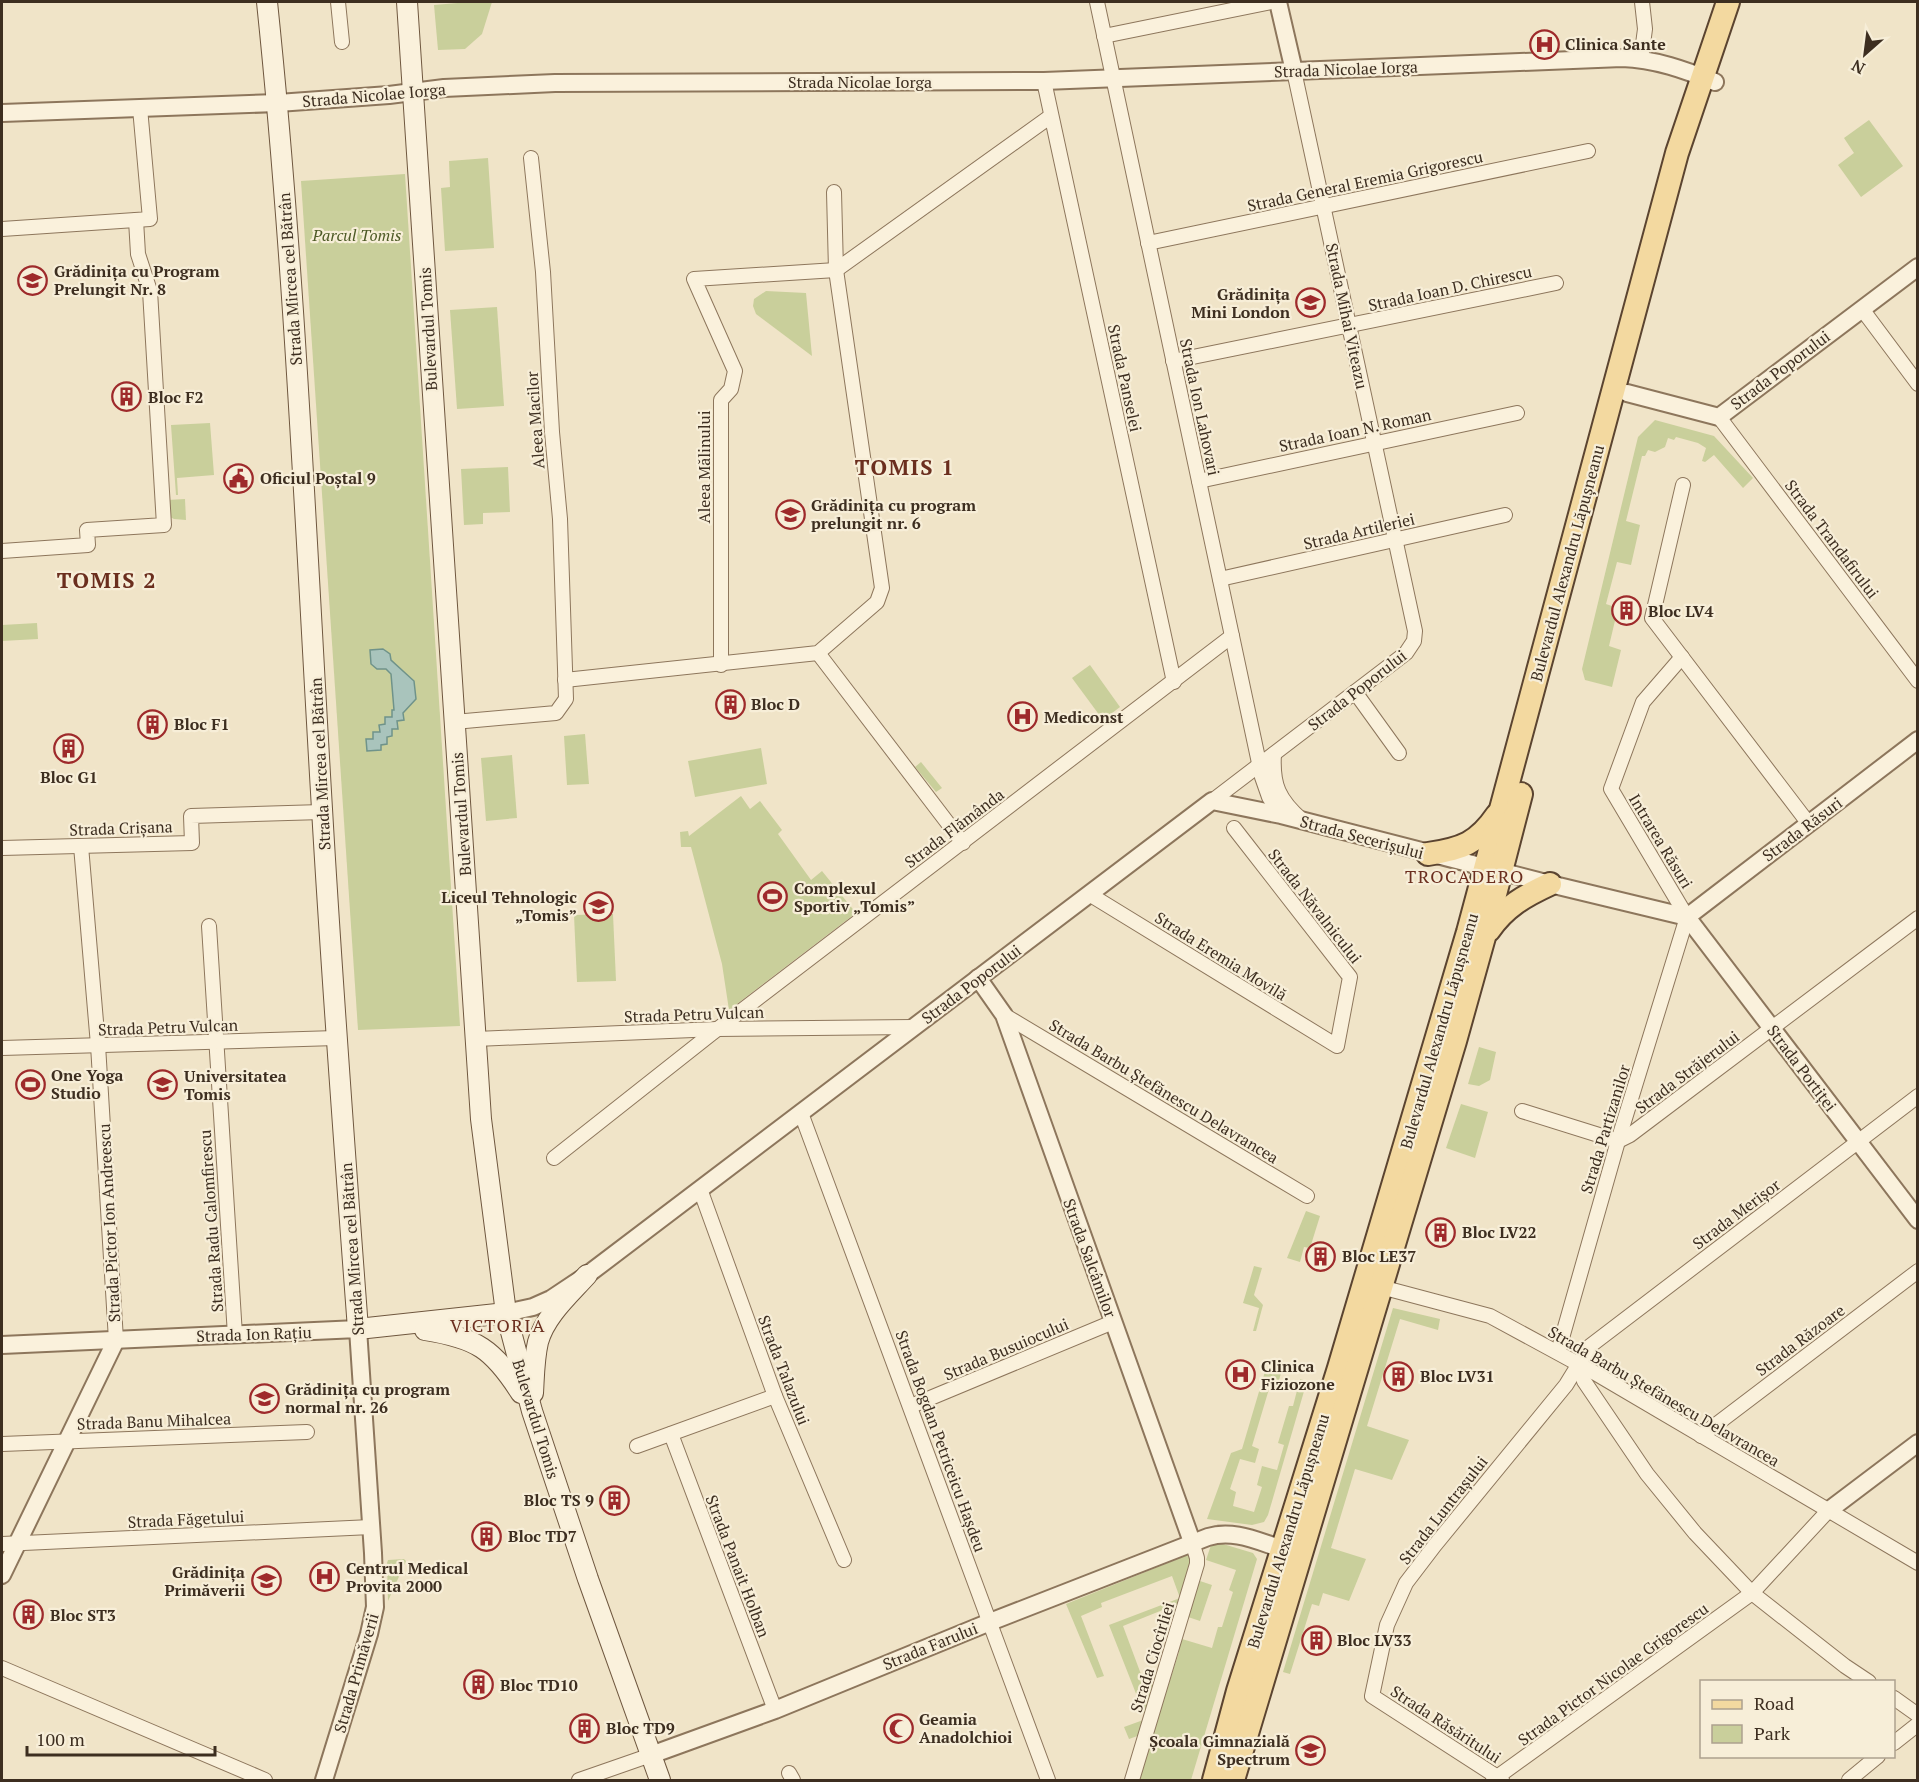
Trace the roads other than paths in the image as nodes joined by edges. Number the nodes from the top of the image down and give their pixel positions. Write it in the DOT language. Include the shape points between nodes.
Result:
graph roads {
  1 [pos="267,2"];
  2 [pos="338,2"];
  3 [pos="407,2"];
  4 [pos="1097,2"];
  5 [pos="1271,2"];
  6 [pos="1278,2"];
  7 [pos="1642,2"];
  8 [pos="1728,2"];
  9 [pos="1744,2"];
  10 [pos="1104,36"];
  11 [pos="342,42"];
  12 [pos="1641,59"];
  13 [pos="1294,71"];
  14 [pos="1113,78"];
  15 [pos="1709,79"];
  16 [pos="1044,81"];
  17 [pos="414,93"];
  18 [pos="278,104"];
  19 [pos="140,108"];
  20 [pos="2,113"];
  21 [pos="1051,117"];
  22 [pos="1588,151"];
  23 [pos="531,158"];
  24 [pos="834,192"];
  25 [pos="1323,207"];
  26 [pos="143,219"];
  27 [pos="2,229"];
  28 [pos="1148,243"];
  29 [pos="1917,267"];
  30 [pos="836,270"];
  31 [pos="1556,283"];
  32 [pos="1862,309"];
  33 [pos="1349,325"];
  34 [pos="1173,361"];
  35 [pos="1917,384"];
  36 [pos="1627,393"];
  37 [pos="1517,413"];
  38 [pos="1719,417"];
  39 [pos="1374,442"];
  40 [pos="1199,481"];
  41 [pos="1683,485"];
  42 [pos="1505,515"];
  43 [pos="1395,540"];
  44 [pos="2,551"];
  45 [pos="1220,579"];
  46 [pos="1415,631"];
  47 [pos="1232,636"];
  48 [pos="818,653"];
  49 [pos="1682,657"];
  50 [pos="721,665"];
  51 [pos="565,680"];
  52 [pos="1917,681"];
  53 [pos="1174,682"];
  54 [pos="1355,692"];
  55 [pos="454,722"];
  56 [pos="1917,740"];
  57 [pos="1399,753"];
  58 [pos="1274,754"];
  59 [pos="1259,764"];
  60 [pos="1212,801"];
  61 [pos="1502,808"];
  62 [pos="322,812"];
  63 [pos="1281,815"];
  64 [pos="1304,821"];
  65 [pos="1809,824"];
  66 [pos="1234,828"];
  67 [pos="963,843"];
  68 [pos="81,846"];
  69 [pos="2,848"];
  70 [pos="1428,854"];
  71 [pos="1493,870"];
  72 [pos="1550,884"];
  73 [pos="1089,894"];
  74 [pos="1687,917"];
  75 [pos="1917,918"];
  76 [pos="209,926"];
  77 [pos="1484,937"];
  78 [pos="978,978"];
  79 [pos="1004,1015"];
  80 [pos="913,1027"];
  81 [pos="1772,1028"];
  82 [pos="717,1029"];
  83 [pos="336,1038"];
  84 [pos="476,1039"];
  85 [pos="216,1042"];
  86 [pos="98,1045"];
  87 [pos="1336,1046"];
  88 [pos="2,1048"];
  89 [pos="1917,1096"];
  90 [pos="1522,1111"];
  91 [pos="801,1113"];
  92 [pos="1618,1141"];
  93 [pos="1858,1142"];
  94 [pos="554,1158"];
  95 [pos="700,1189"];
  96 [pos="1308,1196"];
  97 [pos="1917,1220"];
  98 [pos="1917,1271"];
  99 [pos="587,1275"];
  100 [pos="1381,1287"];
  101 [pos="507,1313"];
  102 [pos="1113,1322"];
  103 [pos="402,1326"];
  104 [pos="358,1329"];
  105 [pos="235,1335"];
  106 [pos="116,1340"];
  107 [pos="2,1345"];
  108 [pos="1558,1352"];
  109 [pos="1578,1363"];
  110 [pos="775,1396"];
  111 [pos="911,1406"];
  112 [pos="532,1411"];
  113 [pos="307,1432"];
  114 [pos="671,1434"];
  115 [pos="1701,1436"];
  116 [pos="67,1441"];
  117 [pos="1917,1443"];
  118 [pos="2,1444"];
  119 [pos="637,1446"];
  120 [pos="1828,1510"];
  121 [pos="371,1527"];
  122 [pos="1192,1542"];
  123 [pos="9,1544"];
  124 [pos="1283,1549"];
  125 [pos="843,1560"];
  126 [pos="1917,1563"];
  127 [pos="2,1575"];
  128 [pos="1752,1593"];
  129 [pos="990,1622"];
  130 [pos="2,1668"];
  131 [pos="1866,1680"];
  132 [pos="1372,1695"];
  133 [pos="1895,1699"];
  134 [pos="775,1710"];
  135 [pos="1917,1714"];
  136 [pos="1917,1724"];
  137 [pos="1895,1741"];
  138 [pos="651,1755"];
  139 [pos="1876,1758"];
  140 [pos="1498,1779"];
  141 [pos="265,1780"];
  142 [pos="325,1780"];
  143 [pos="579,1780"];
  144 [pos="660,1780"];
  145 [pos="1048,1780"];
  146 [pos="1132,1780"];
  147 [pos="1214,1780"];
  148 [pos="1233,1780"];
  149 [pos="1849,1780"];
  1 -- 18 [label="main road, Strada Mircea cel Bătrân"];
  2 -- 11 [label="street"];
  3 -- 17 [label="main road, Bulevardul Tomis"];
  4 -- 10 [label="street, Strada Ion Lahovari"];
  5 -- 10 [label="street"];
  6 -- 13 [label="street, Strada Mihai Viteazu"];
  7 -- 12 [label="street" via="1645,29"];
  8 -- 15 [label="main road, Bulevardul Alexandru Lăpușneanu"];
  9 -- 15 [label="main road, Bulevardul Alexandru Lăpușneanu"];
  10 -- 14 [label="street, Strada Ion Lahovari"];
  12 -- 13 [label="street, Strada Nicolae Iorga"];
  12 -- 15 [label="street, Strada Nicolae Iorga"];
  13 -- 14 [label="street, Strada Nicolae Iorga"];
  13 -- 25 [label="street, Strada Mihai Viteazu"];
  14 -- 16 [label="street, Strada Nicolae Iorga"];
  14 -- 28 [label="street, Strada Ion Lahovari"];
  15 -- 36 [label="main road, Bulevardul Alexandru Lăpușneanu"];
  15 -- 61 [label="main road, Bulevardul Alexandru Lăpușneanu" via="1677,153"];
  16 -- 17 [label="street, Strada Nicolae Iorga" via="475,85"];
  16 -- 21 [label="street, Strada Panselei"];
  17 -- 18 [label="street, Strada Nicolae Iorga"];
  17 -- 55 [label="main road, Bulevardul Tomis"];
  18 -- 19 [label="street, Strada Nicolae Iorga"];
  18 -- 62 [label="main road, Strada Mircea cel Bătrân"];
  19 -- 20 [label="street, Strada Nicolae Iorga"];
  19 -- 26 [label="street"];
  21 -- 30 [label="street"];
  21 -- 53 [label="street, Strada Panselei"];
  22 -- 25 [label="street, Strada General Eremia Grigorescu"];
  23 -- 51 [label="street, Aleea Macilor" via="560,519"];
  24 -- 30 [label="street"];
  25 -- 28 [label="street, Strada General Eremia Grigorescu"];
  25 -- 33 [label="street, Strada Mihai Viteazu"];
  26 -- 27 [label="street"];
  26 -- 44 [label="street" via="138,254 150,291 164,525 87,530 88,545"];
  28 -- 34 [label="street, Strada Ion Lahovari"];
  29 -- 32 [label="street, Strada Poporului"];
  30 -- 48 [label="street" via="882,588 877,602"];
  30 -- 50 [label="street, Aleea Mălinului" via="694,279 735,371 731,389 721,400"];
  31 -- 33 [label="street, Strada Ioan D. Chirescu"];
  32 -- 35 [label="street"];
  32 -- 38 [label="street, Strada Poporului"];
  33 -- 34 [label="street, Strada Ioan D. Chirescu"];
  33 -- 39 [label="street, Strada Mihai Viteazu"];
  34 -- 40 [label="street, Strada Ion Lahovari"];
  36 -- 38 [label="street, Strada Poporului"];
  36 -- 71 [label="main road, Bulevardul Alexandru Lăpușneanu" via="1558,650"];
  37 -- 39 [label="street, Strada Ioan N. Roman"];
  38 -- 52 [label="street, Strada Trandafirului"];
  39 -- 40 [label="street, Strada Ioan N. Roman"];
  39 -- 43 [label="street, Strada Mihai Viteazu"];
  40 -- 45 [label="street, Strada Ion Lahovari"];
  41 -- 49 [label="street" via="1652,618"];
  42 -- 43 [label="street, Strada Artileriei"];
  43 -- 45 [label="street, Strada Artileriei"];
  43 -- 46 [label="street, Strada Mihai Viteazu"];
  45 -- 47 [label="street, Strada Ion Lahovari"];
  46 -- 54 [label="street, Strada Poporului" via="1406,653"];
  47 -- 53 [label="street, Strada Flămânda"];
  47 -- 59 [label="street, Strada Ion Lahovari"];
  48 -- 50 [label="street"];
  48 -- 67 [label="street"];
  49 -- 65 [label="street"];
  49 -- 74 [label="street, Intrarea Răsuri" via="1642,702 1611,789"];
  50 -- 51 [label="street"];
  51 -- 55 [label="street" via="566,699 556,713"];
  53 -- 67 [label="street, Strada Flămânda"];
  54 -- 57 [label="street"];
  54 -- 58 [label="street, Strada Poporului"];
  55 -- 84 [label="main road, Bulevardul Tomis"];
  56 -- 65 [label="street, Strada Răsuri"];
  58 -- 59 [label="street, Strada Poporului"];
  58 -- 64 [label="street" via="1275,783 1289,808"];
  59 -- 60 [label="street, Strada Poporului"];
  59 -- 63 [label="street, Strada Ion Lahovari" via="1269,797"];
  60 -- 63 [label="street, Strada Secerișului"];
  60 -- 73 [label="street, Strada Poporului"];
  61 -- 70 [label="main road" via="1473,842"];
  61 -- 71 [label="main road, Bulevardul Alexandru Lăpușneanu"];
  62 -- 68 [label="street, Strada Crișana" via="191,816 192,843"];
  62 -- 83 [label="main road, Strada Mircea cel Bătrân"];
  63 -- 64 [label="street, Strada Secerișului"];
  64 -- 70 [label="street, Strada Secerișului"];
  65 -- 74 [label="street, Strada Răsuri"];
  66 -- 87 [label="street, Strada Năvalnicului" via="1350,977"];
  67 -- 82 [label="street, Strada Flămânda"];
  68 -- 69 [label="street, Strada Crișana"];
  68 -- 86 [label="street, Strada Pictor Ion Andreescu"];
  70 -- 71 [label="street, Strada Secerișului"];
  71 -- 72 [label="street, Strada Secerișului"];
  71 -- 77 [label="main road, Bulevardul Alexandru Lăpușneanu"];
  71 -- 124 [label="main road, Bulevardul Alexandru Lăpușneanu"];
  72 -- 74 [label="street, Strada Secerișului"];
  72 -- 77 [label="main road" via="1502,912"];
  73 -- 78 [label="street, Strada Poporului"];
  73 -- 87 [label="street, Strada Eremia Movilă"];
  74 -- 81 [label="street, Strada Portiței"];
  74 -- 92 [label="street, Strada Partizanilor"];
  75 -- 81 [label="street, Strada Străjerului"];
  76 -- 85 [label="street, Strada Radu Calomfirescu"];
  77 -- 100 [label="main road, Bulevardul Alexandru Lăpușneanu"];
  78 -- 79 [label="street, Strada Salcâmilor"];
  78 -- 80 [label="street, Strada Poporului"];
  79 -- 96 [label="street, Strada Barbu Ștefănescu Delavrancea"];
  79 -- 102 [label="street, Strada Salcâmilor"];
  80 -- 82 [label="street, Strada Petru Vulcan"];
  80 -- 91 [label="street, Strada Poporului"];
  81 -- 92 [label="street, Strada Străjerului"];
  81 -- 93 [label="street, Strada Portiței"];
  82 -- 84 [label="street, Strada Petru Vulcan"];
  82 -- 94 [label="street, Strada Flămânda"];
  83 -- 85 [label="street, Strada Petru Vulcan"];
  83 -- 104 [label="main road, Strada Mircea cel Bătrân"];
  84 -- 101 [label="main road, Bulevardul Tomis" via="481,1119"];
  85 -- 86 [label="street, Strada Petru Vulcan"];
  85 -- 105 [label="street, Strada Radu Calomfirescu"];
  86 -- 88 [label="street, Strada Petru Vulcan"];
  86 -- 106 [label="street, Strada Pictor Ion Andreescu"];
  89 -- 93 [label="street, Strada Merișor"];
  90 -- 92 [label="street"];
  91 -- 95 [label="street, Strada Poporului"];
  91 -- 111 [label="street, Strada Bogdan Petriceicu Hașdeu"];
  92 -- 108 [label="street, Strada Partizanilor"];
  93 -- 97 [label="street, Strada Portiței"];
  93 -- 109 [label="street, Strada Merișor" via="1590,1346"];
  95 -- 99 [label="street, Strada Poporului"];
  95 -- 110 [label="street, Strada Talazului"];
  98 -- 115 [label="street, Strada Răzoare"];
  99 -- 101 [label="street, Strada Poporului" via="551,1299"];
  99 -- 112 [label="main road" via="543,1330 536,1357"];
  100 -- 108 [label="street, Strada Barbu Ștefănescu Delavrancea" via="1490,1316"];
  100 -- 148 [label="main road, Bulevardul Alexandru Lăpușneanu"];
  101 -- 103 [label="main road, Strada Ion Rațiu"];
  101 -- 112 [label="main road, Bulevardul Tomis"];
  102 -- 111 [label="street, Strada Busuiocului"];
  102 -- 122 [label="street, Strada Salcâmilor"];
  103 -- 104 [label="main road, Strada Ion Rațiu"];
  103 -- 112 [label="main road" via="465,1338 481,1346 506,1369"];
  104 -- 105 [label="street, Strada Ion Rațiu"];
  104 -- 121 [label="street, Strada Mircea cel Bătrân"];
  105 -- 106 [label="street, Strada Ion Rațiu"];
  106 -- 107 [label="street, Strada Ion Rațiu"];
  106 -- 116 [label="street, Strada Pictor Ion Andreescu"];
  108 -- 109 [label="street, Strada Barbu Ștefănescu Delavrancea"];
  109 -- 115 [label="street, Strada Barbu Ștefănescu Delavrancea"];
  109 -- 128 [label="street" via="1584,1381 1647,1474 1695,1533"];
  109 -- 132 [label="street, Strada Luntrașului" via="1566,1384 1406,1583 1387,1626"];
  110 -- 114 [label="street"];
  110 -- 125 [label="street, Strada Talazului"];
  111 -- 129 [label="street, Strada Bogdan Petriceicu Hașdeu"];
  112 -- 138 [label="main road, Bulevardul Tomis"];
  113 -- 116 [label="street, Strada Banu Mihalcea"];
  114 -- 119 [label="street"];
  114 -- 134 [label="street, Strada Panait Holban"];
  115 -- 120 [label="street, Strada Barbu Ștefănescu Delavrancea"];
  116 -- 118 [label="street, Strada Banu Mihalcea"];
  116 -- 123 [label="street, Strada Pictor Ion Andreescu"];
  117 -- 120 [label="street"];
  120 -- 126 [label="street, Strada Barbu Ștefănescu Delavrancea"];
  120 -- 128 [label="street, Strada Pictor Nicolae Grigorescu"];
  121 -- 123 [label="street, Strada Făgetului"];
  121 -- 142 [label="street, Strada Primăverii" via="375,1607"];
  122 -- 124 [label="street, Strada Farului" via="1226,1534"];
  122 -- 129 [label="street, Strada Farului"];
  122 -- 146 [label="street, Strada Ciocîrliei" via="1197,1564"];
  123 -- 127 [label="street, Strada Pictor Ion Andreescu"];
  124 -- 147 [label="main road, Bulevardul Alexandru Lăpușneanu"];
  128 -- 131 [label="street"];
  128 -- 140 [label="street, Strada Pictor Nicolae Grigorescu"];
  129 -- 134 [label="street, Strada Farului"];
  129 -- 145 [label="street, Strada Bogdan Petriceicu Hașdeu"];
  130 -- 141 [label="street"];
  132 -- 140 [label="street, Strada Răsăritului"];
  133 -- 135 [label="street"];
  134 -- 138 [label="street, Strada Farului"];
  136 -- 137 [label="street"];
  138 -- 143 [label="street, Strada Farului"];
  138 -- 144 [label="main road, Bulevardul Tomis"];
  139 -- 149 [label="street"];
}
